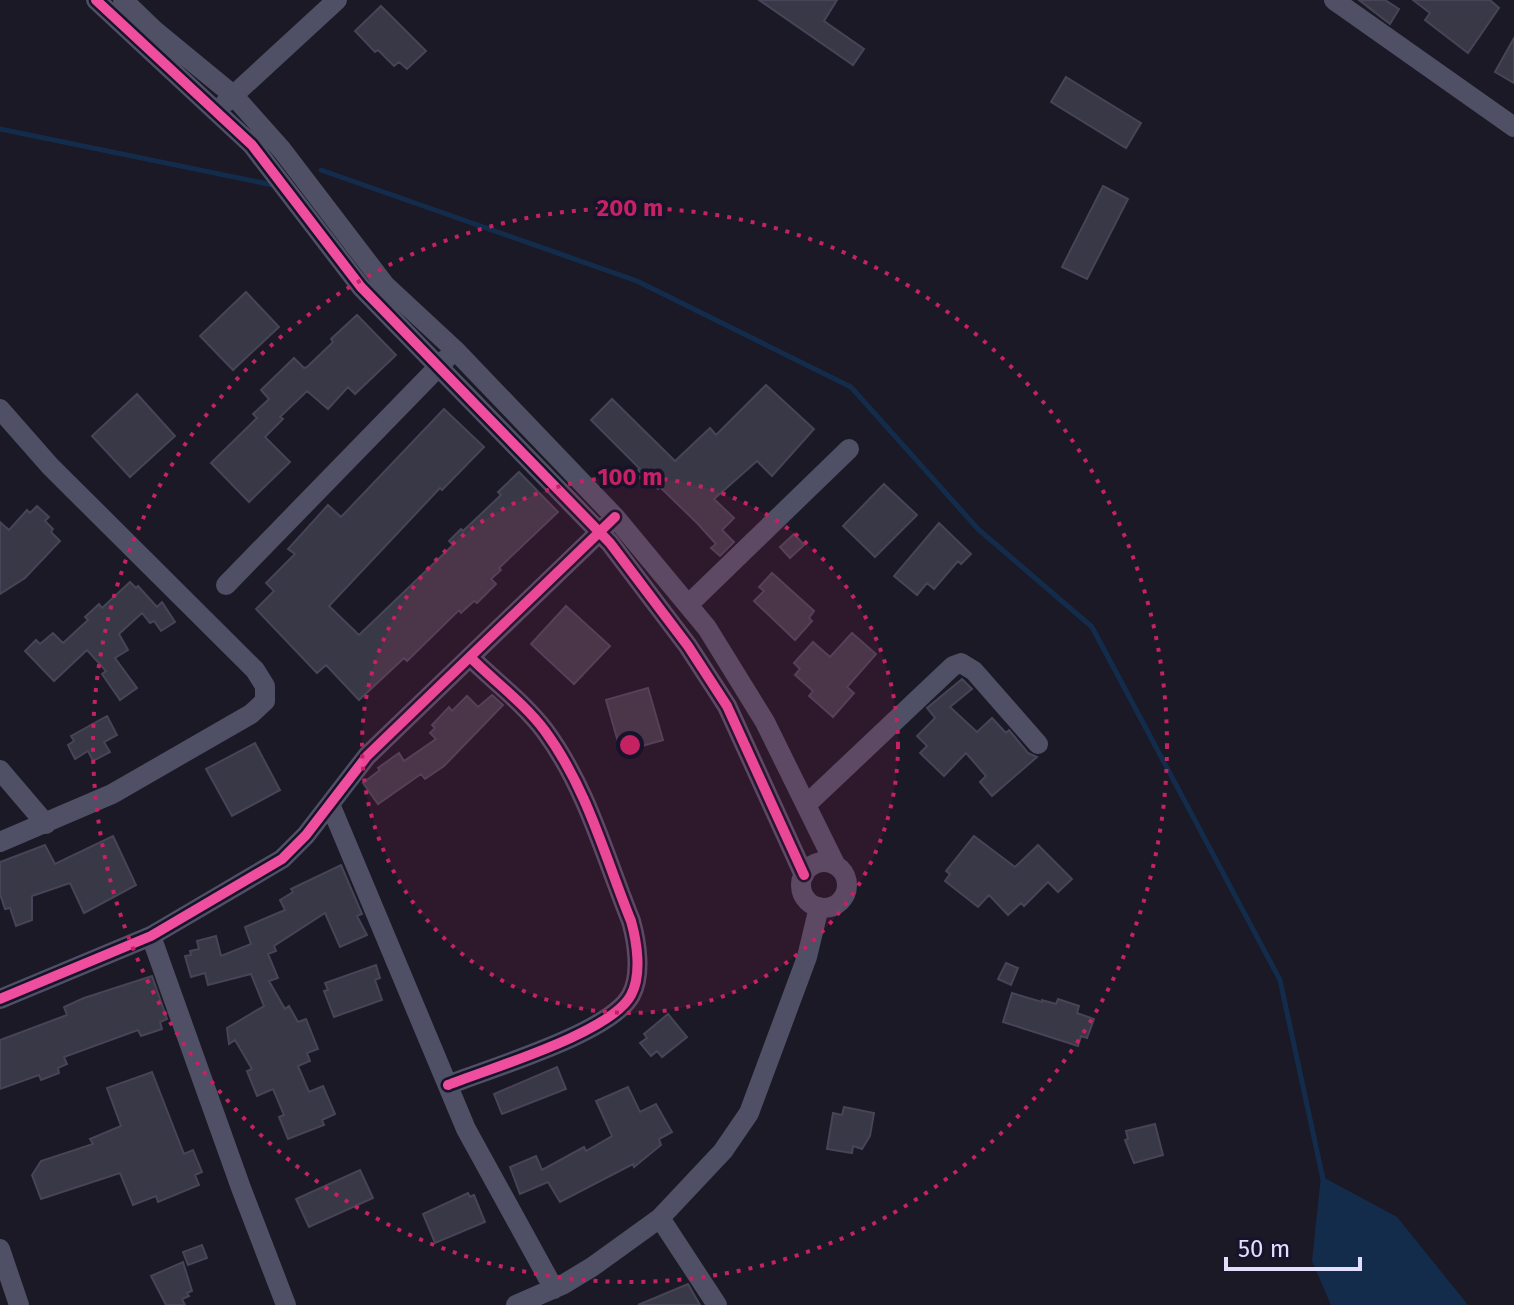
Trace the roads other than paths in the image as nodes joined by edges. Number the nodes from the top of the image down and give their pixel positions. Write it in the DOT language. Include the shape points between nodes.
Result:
graph roads {
  1 [pos="96,0"];
  2 [pos="123,0"];
  3 [pos="337,0"];
  4 [pos="1334,0"];
  5 [pos="233,95"];
  6 [pos="216,111"];
  7 [pos="1514,127"];
  8 [pos="455,350"];
  9 [pos="438,368"];
  10 [pos="0,409"];
  11 [pos="849,449"];
  12 [pos="615,517"];
  13 [pos="599,533"];
  14 [pos="226,585"];
  15 [pos="688,605"];
  16 [pos="470,657"];
  17 [pos="1038,744"];
  18 [pos="0,770"];
  19 [pos="330,804"];
  20 [pos="806,805"];
  21 [pos="46,824"];
  22 [pos="0,842"];
  23 [pos="835,864"];
  24 [pos="804,875"];
  25 [pos="819,907"];
  26 [pos="151,936"];
  27 [pos="0,999"];
  28 [pos="448,1085"];
  29 [pos="660,1218"];
  30 [pos="0,1249"];
  31 [pos="554,1289"];
  32 [pos="19,1305"];
  33 [pos="286,1305"];
  34 [pos="516,1305"];
  35 [pos="717,1305"];
  1 -- 6 [label="street"];
  2 -- 5 [label="street"];
  3 -- 5 [label="street"];
  4 -- 7 [label="street"];
  5 -- 6 [label="street"];
  5 -- 8 [label="street" via="385,285"];
  6 -- 9 [label="street" via="278,176 361,287"];
  8 -- 9 [label="street"];
  8 -- 12 [label="street"];
  9 -- 13 [label="street"];
  9 -- 14 [label="street"];
  10 -- 21 [label="street" via="265,686 265,701 251,714 112,794"];
  11 -- 15 [label="street"];
  12 -- 13 [label="street"];
  12 -- 15 [label="street"];
  13 -- 16 [label="street"];
  13 -- 24 [label="street" via="688,646 727,706"];
  15 -- 20 [label="street" via="765,722"];
  16 -- 19 [label="street" via="367,756"];
  16 -- 28 [label="street" via="543,728 580,789 631,921 636,984 625,1005 583,1032"];
  17 -- 20 [label="street" via="961,663"];
  18 -- 21 [label="street"];
  19 -- 26 [label="street" via="282,859"];
  19 -- 28 [label="street"];
  20 -- 23 [label="street"];
  21 -- 22 [label="street"];
  23 -- 24 [label="street" via="822,862"];
  23 -- 25 [label="street" via="848,885 844,897"];
  24 -- 25 [label="street" via="801,890"];
  25 -- 29 [label="street" via="807,957 749,1113 723,1151"];
  26 -- 27 [label="street"];
  26 -- 33 [label="street"];
  28 -- 31 [label="street" via="466,1129"];
  29 -- 31 [label="street"];
  29 -- 35 [label="street"];
  30 -- 32 [label="street"];
  31 -- 34 [label="street"];
}
